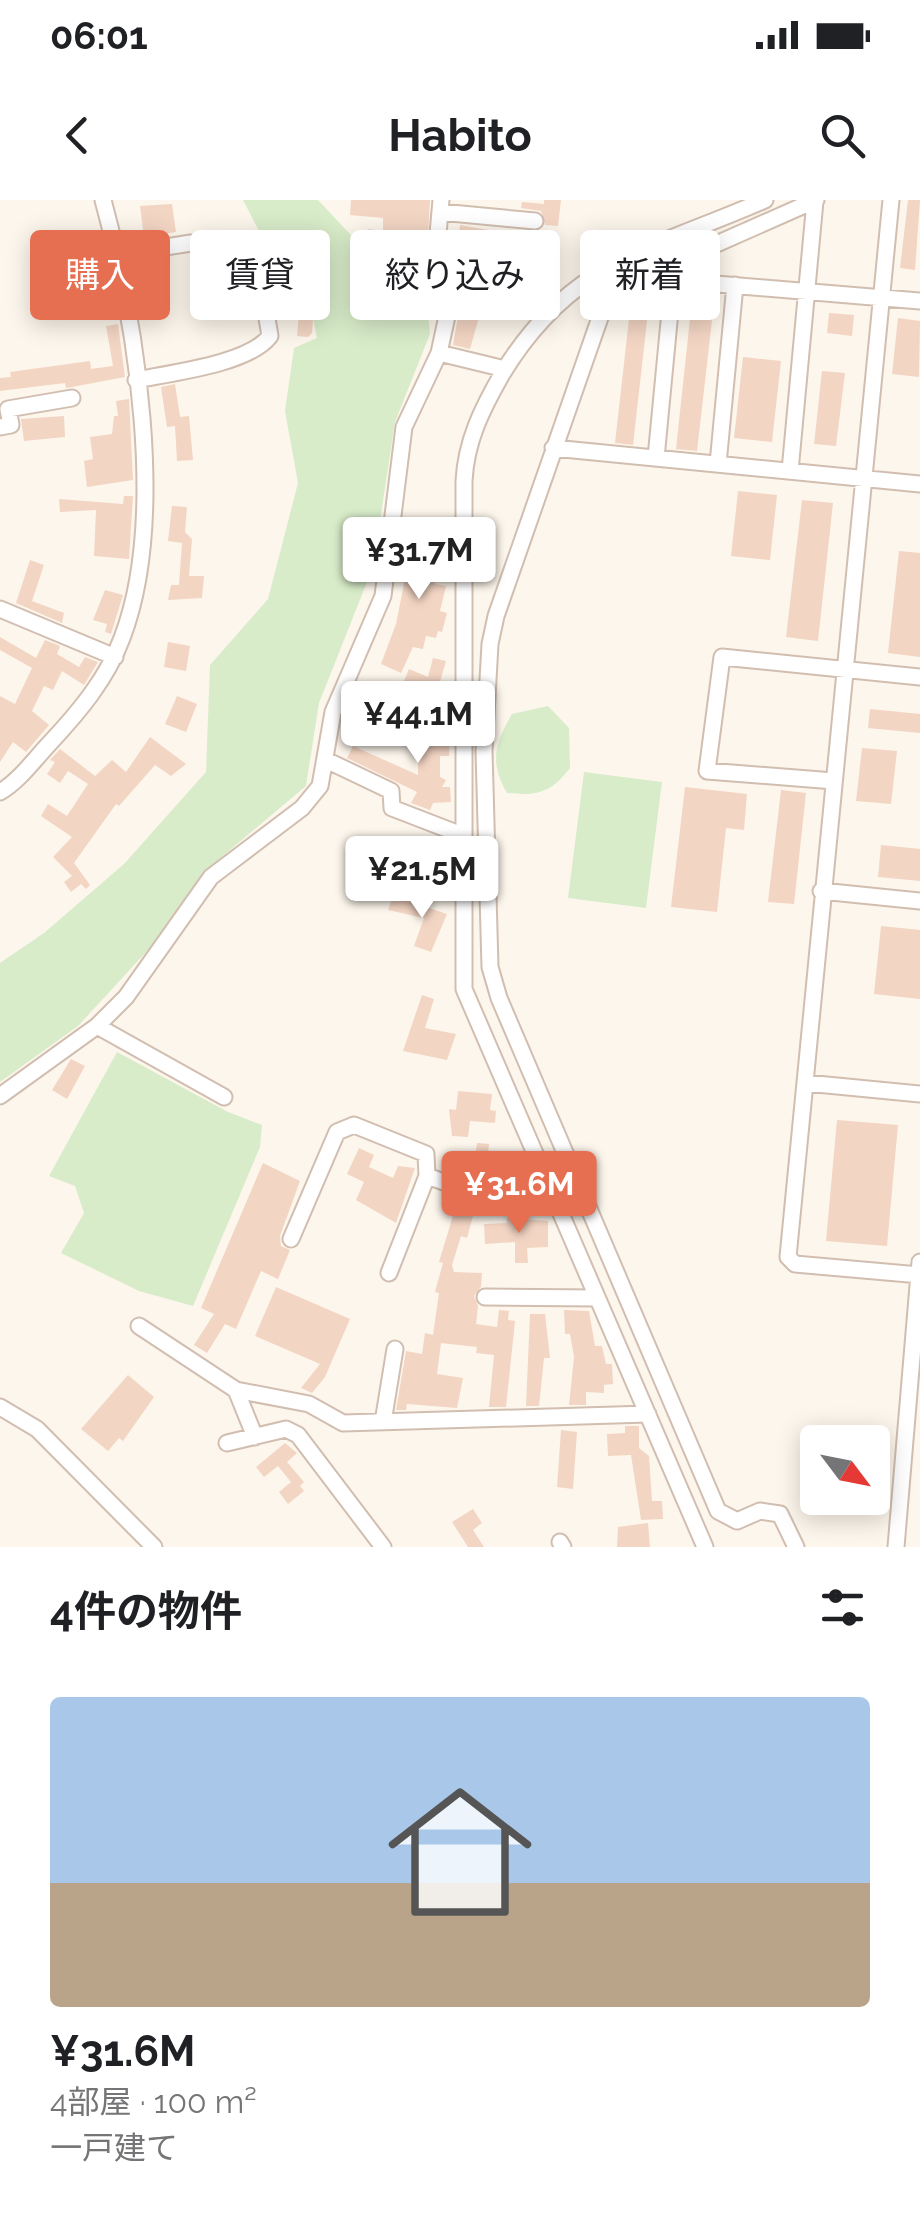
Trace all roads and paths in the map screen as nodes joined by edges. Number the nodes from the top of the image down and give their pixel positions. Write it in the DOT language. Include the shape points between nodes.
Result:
graph roads {
  1 [pos="103,200"];
  2 [pos="719,200"];
  3 [pos="765,200"];
  4 [pos="815,200"];
  5 [pos="891,200"];
  6 [pos="441,206"];
  7 [pos="535,221"];
  8 [pos="718,221"];
  9 [pos="110,230"];
  10 [pos="720,242"];
  11 [pos="170,246"];
  12 [pos="720,284"];
  13 [pos="735,285"];
  14 [pos="807,291"];
  15 [pos="883,298"];
  16 [pos="560,299"];
  17 [pos="920,301"];
  18 [pos="126,320"];
  19 [pos="446,320"];
  20 [pos="543,320"];
  21 [pos="599,320"];
  22 [pos="669,320"];
  23 [pos="439,353"];
  24 [pos="505,370"];
  25 [pos="136,380"];
  26 [pos="72,398"];
  27 [pos="0,427"];
  28 [pos="553,448"];
  29 [pos="656,458"];
  30 [pos="718,464"];
  31 [pos="790,471"];
  32 [pos="865,479"];
  33 [pos="920,484"];
  34 [pos="0,609"];
  35 [pos="114,657"];
  36 [pos="846,669"];
  37 [pos="920,677"];
  38 [pos="326,760"];
  39 [pos="834,781"];
  40 [pos="0,792"];
  41 [pos="462,834"];
  42 [pos="821,892"];
  43 [pos="920,901"];
  44 [pos="97,1026"];
  45 [pos="806,1083"];
  46 [pos="920,1094"];
  47 [pos="0,1096"];
  48 [pos="224,1097"];
  49 [pos="427,1176"];
  50 [pos="554,1202"];
  51 [pos="291,1240"];
  52 [pos="920,1262"];
  53 [pos="389,1273"];
  54 [pos="919,1274"];
  55 [pos="485,1297"];
  56 [pos="596,1298"];
  57 [pos="139,1326"];
  58 [pos="395,1350"];
  59 [pos="236,1390"];
  60 [pos="0,1407"];
  61 [pos="648,1414"];
  62 [pos="383,1422"];
  63 [pos="255,1436"];
  64 [pos="227,1444"];
  65 [pos="154,1547"];
  66 [pos="383,1547"];
  67 [pos="705,1547"];
  68 [pos="796,1547"];
  69 [pos="896,1547"];
  1 -- 9 [label="street"];
  2 -- 8 [label="street"];
  3 -- 8 [label="street"];
  4 -- 10 [label="street"];
  4 -- 14 [label="street"];
  5 -- 15 [label="street"];
  6 -- 7 [label="street"];
  8 -- 16 [label="street" via="618,262"];
  11 -- 25 [label="street" via="191,243 257,259 270,336 236,360"];
  12 -- 13 [label="street"];
  13 -- 14 [label="street"];
  13 -- 30 [label="street"];
  14 -- 15 [label="street"];
  14 -- 31 [label="street"];
  15 -- 17 [label="street"];
  15 -- 32 [label="street"];
  18 -- 25 [label="street"];
  19 -- 23 [label="street"];
  20 -- 24 [label="street"];
  21 -- 28 [label="street"];
  22 -- 29 [label="street"];
  23 -- 24 [label="street"];
  23 -- 38 [label="street" via="404,427 383,596 333,712"];
  24 -- 41 [label="street" via="474,428 465,463"];
  25 -- 35 [label="street" via="143,527 130,614"];
  26 -- 27 [label="street" via="8,410 11,425"];
  28 -- 29 [label="street"];
  28 -- 68 [label="street" via="490,644 484,751 490,967 718,1511 737,1521 760,1511 780,1514"];
  29 -- 30 [label="street"];
  30 -- 31 [label="street"];
  31 -- 32 [label="street"];
  32 -- 33 [label="street"];
  32 -- 36 [label="street"];
  34 -- 35 [label="street"];
  35 -- 40 [label="street" via="70,722"];
  36 -- 37 [label="street"];
  36 -- 39 [label="street"];
  36 -- 39 [label="street" via="722,657 707,770"];
  38 -- 41 [label="street" via="391,790 392,808"];
  38 -- 44 [label="street" via="312,799 211,877 126,998"];
  39 -- 42 [label="street"];
  41 -- 50 [label="street" via="464,989"];
  42 -- 43 [label="street"];
  42 -- 45 [label="street"];
  44 -- 47 [label="street"];
  44 -- 48 [label="street"];
  45 -- 46 [label="street"];
  45 -- 54 [label="street" via="788,1256 794,1264"];
  49 -- 50 [label="street" via="483,1196"];
  49 -- 51 [label="street" via="426,1154 354,1125 337,1132"];
  49 -- 53 [label="street"];
  50 -- 56 [label="street"];
  52 -- 54 [label="street"];
  54 -- 69 [label="street"];
  55 -- 56 [label="street"];
  56 -- 61 [label="street"];
  57 -- 59 [label="street"];
  58 -- 62 [label="street"];
  59 -- 62 [label="street" via="309,1404 343,1423"];
  59 -- 63 [label="street"];
  60 -- 65 [label="street" via="48,1438"];
  61 -- 62 [label="street"];
  61 -- 67 [label="street"];
  63 -- 64 [label="street"];
  63 -- 66 [label="street" via="286,1429 298,1435"];
}
